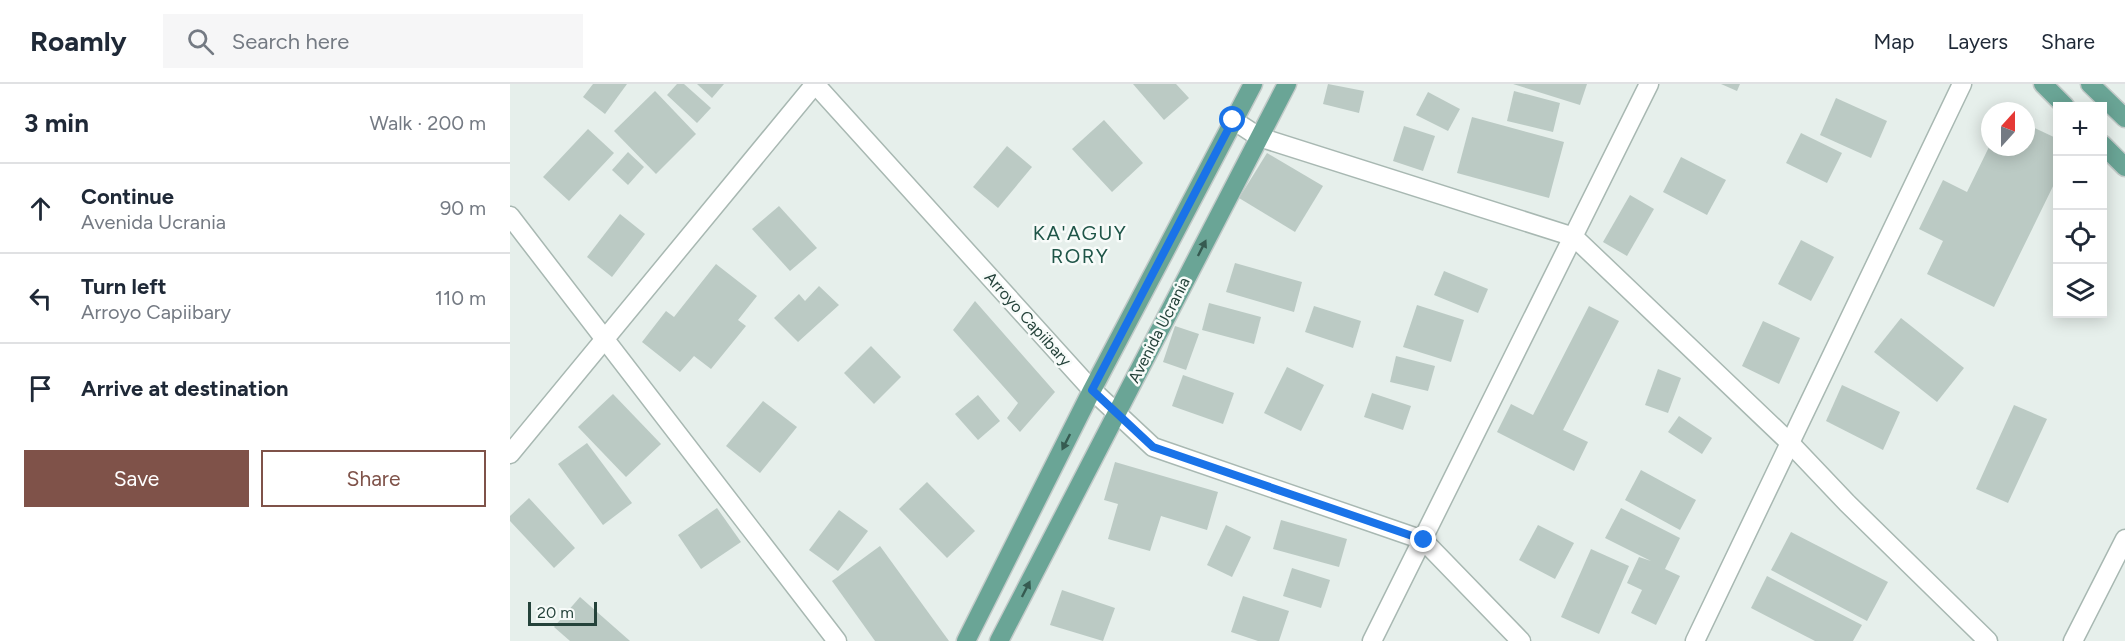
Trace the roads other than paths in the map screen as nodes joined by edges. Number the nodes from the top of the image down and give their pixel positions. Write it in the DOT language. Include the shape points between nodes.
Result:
graph roads {
  1 [pos="815,84"];
  2 [pos="1252,84"];
  3 [pos="1287,84"];
  4 [pos="1649,84"];
  5 [pos="1962,84"];
  6 [pos="2043,84"];
  7 [pos="2090,84"];
  8 [pos="2061,102"];
  9 [pos="2125,118"];
  10 [pos="1233,120"];
  11 [pos="1259,137"];
  12 [pos="2107,148"];
  13 [pos="2125,167"];
  14 [pos="510,216"];
  15 [pos="1574,237"];
  16 [pos="605,338"];
  17 [pos="1092,390"];
  18 [pos="1116,412"];
  19 [pos="1790,442"];
  20 [pos="510,454"];
  21 [pos="2125,539"];
  22 [pos="1424,540"];
  23 [pos="837,641"];
  24 [pos="966,641"];
  25 [pos="999,641"];
  26 [pos="1371,641"];
  27 [pos="1521,641"];
  28 [pos="1695,641"];
  29 [pos="1989,641"];
  30 [pos="2073,641"];
  1 -- 16 [label="street"];
  1 -- 17 [label="street, Arroyo Capiibary"];
  2 -- 10 [label="main road, Avenida Ucrania"];
  3 -- 11 [label="main road, Avenida Ucrania"];
  4 -- 15 [label="street"];
  5 -- 19 [label="street"];
  6 -- 8 [label="main road"];
  7 -- 9 [label="main road"];
  10 -- 11 [label="street"];
  10 -- 17 [label="main road, Avenida Ucrania"];
  11 -- 15 [label="street"];
  18 -- 11 [label="main road, Avenida Ucrania, one-way"];
  12 -- 13 [label="main road"];
  14 -- 16 [label="street"];
  15 -- 19 [label="street"];
  15 -- 22 [label="street"];
  16 -- 20 [label="street"];
  16 -- 23 [label="street"];
  17 -- 18 [label="street, Arroyo Capiibary"];
  17 -- 24 [label="main road, Avenida Ucrania, one-way"];
  18 -- 22 [label="street, Arroyo Capiibary" via="1153,447"];
  25 -- 18 [label="main road, Avenida Ucrania, one-way"];
  19 -- 28 [label="street"];
  19 -- 29 [label="street"];
  21 -- 30 [label="street"];
  22 -- 26 [label="street"];
  22 -- 27 [label="street, Arroyo Capiibary"];
}
